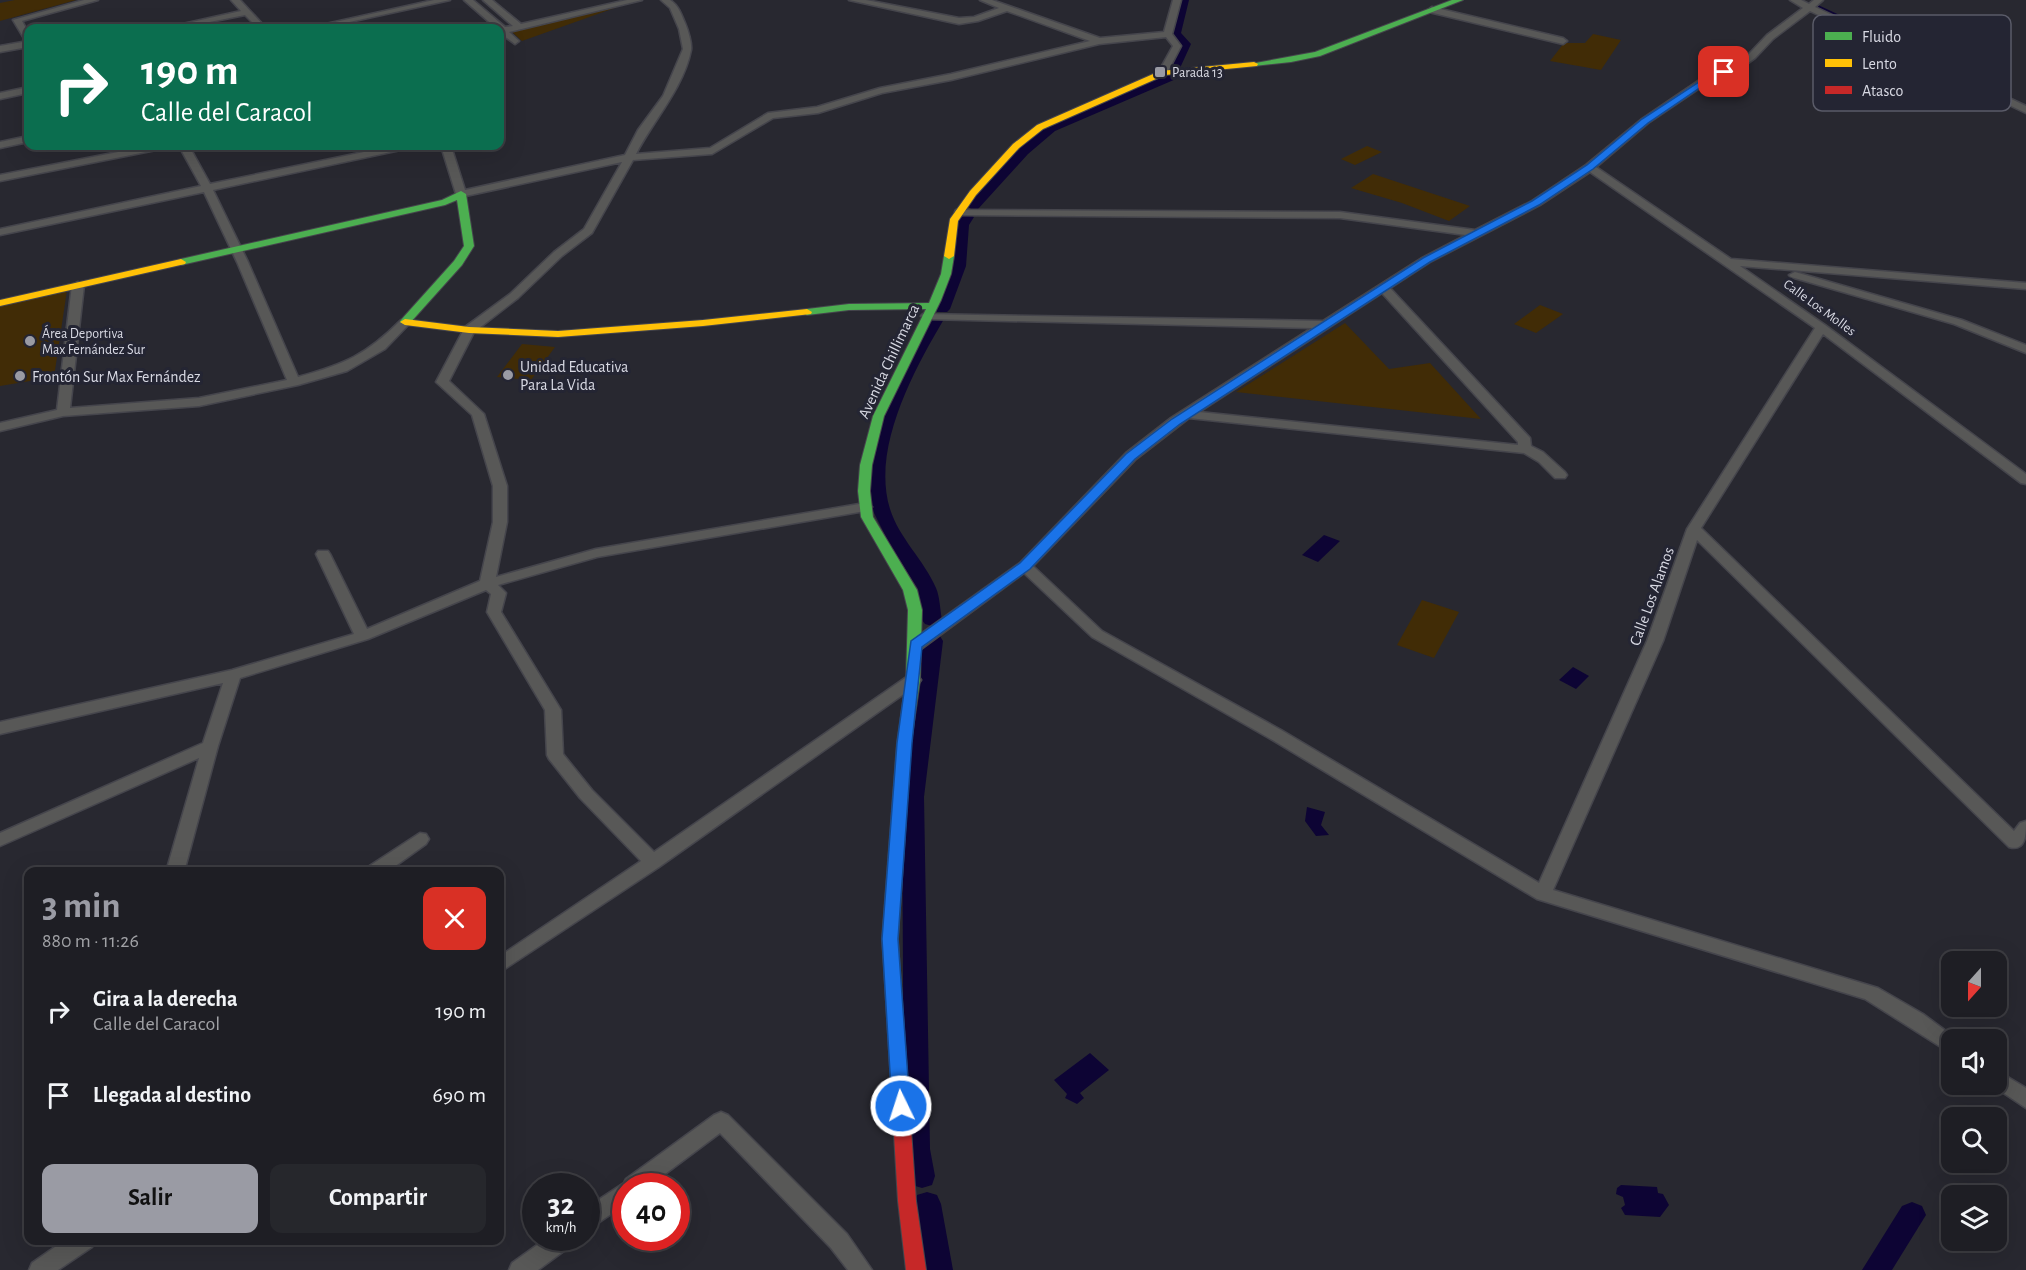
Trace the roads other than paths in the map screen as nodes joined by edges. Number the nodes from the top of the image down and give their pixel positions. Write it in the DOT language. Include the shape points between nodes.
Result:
graph roads {
  1 [pos="94,0"];
  2 [pos="238,0"];
  3 [pos="446,0"];
  4 [pos="468,0"];
  5 [pos="487,0"];
  6 [pos="638,0"];
  7 [pos="665,0"];
  8 [pos="853,0"];
  9 [pos="984,0"];
  10 [pos="1177,0"];
  11 [pos="1459,0"];
  12 [pos="1794,0"];
  13 [pos="1815,4"];
  14 [pos="1008,8"];
  15 [pos="1432,10"];
  16 [pos="246,12"];
  17 [pos="1837,15"];
  18 [pos="188,24"];
  19 [pos="258,24"];
  20 [pos="331,24"];
  21 [pos="494,24"];
  22 [pos="520,27"];
  23 [pos="24,31"];
  24 [pos="504,31"];
  25 [pos="504,33"];
  26 [pos="1168,34"];
  27 [pos="515,41"];
  28 [pos="1099,41"];
  29 [pos="1563,41"];
  30 [pos="24,45"];
  31 [pos="0,50"];
  32 [pos="1163,73"];
  33 [pos="24,91"];
  34 [pos="0,96"];
  35 [pos="2011,102"];
  36 [pos="2026,110"];
  37 [pos="24,140"];
  38 [pos="0,145"];
  39 [pos="97,150"];
  40 [pos="139,150"];
  41 [pos="186,150"];
  42 [pos="386,150"];
  43 [pos="447,150"];
  44 [pos="100,157"];
  45 [pos="630,157"];
  46 [pos="1590,167"];
  47 [pos="0,178"];
  48 [pos="208,188"];
  49 [pos="461,194"];
  50 [pos="960,212"];
  51 [pos="0,232"];
  52 [pos="1474,233"];
  53 [pos="234,244"];
  54 [pos="1730,262"];
  55 [pos="1760,265"];
  56 [pos="78,285"];
  57 [pos="2026,286"];
  58 [pos="1383,288"];
  59 [pos="0,292"];
  60 [pos="0,303"];
  61 [pos="930,311"];
  62 [pos="405,322"];
  63 [pos="1326,325"];
  64 [pos="1821,327"];
  65 [pos="469,330"];
  66 [pos="2026,349"];
  67 [pos="294,382"];
  68 [pos="63,412"];
  69 [pos="1187,414"];
  70 [pos="0,427"];
  71 [pos="1524,447"];
  72 [pos="1560,475"];
  73 [pos="2026,480"];
  74 [pos="865,507"];
  75 [pos="1694,529"];
  76 [pos="322,555"];
  77 [pos="1025,566"];
  78 [pos="488,584"];
  79 [pos="363,636"];
  80 [pos="916,645"];
  81 [pos="233,675"];
  82 [pos="913,681"];
  83 [pos="0,728"];
  84 [pos="210,746"];
  85 [pos="2026,827"];
  86 [pos="420,839"];
  87 [pos="0,840"];
  88 [pos="653,862"];
  89 [pos="176,867"];
  90 [pos="381,867"];
  91 [pos="1543,894"];
  92 [pos="504,962"];
  93 [pos="1941,1038"];
  94 [pos="2007,1086"];
  95 [pos="2026,1099"];
  96 [pos="651,1173"];
  97 [pos="77,1245"];
  98 [pos="546,1251"];
  99 [pos="40,1270"];
  100 [pos="520,1270"];
  101 [pos="861,1270"];
  102 [pos="916,1270"];
  1 -- 23 [label="street" via="17,20"];
  2 -- 16 [label="street"];
  3 -- 20 [label="street"];
  4 -- 21 [label="street"];
  5 -- 22 [label="street"];
  6 -- 22 [label="street"];
  7 -- 45 [label="street" via="674,7 687,49 668,96 643,130"];
  8 -- 14 [label="street" via="959,21"];
  9 -- 14 [label="street"];
  10 -- 26 [label="street"];
  11 -- 15 [label="street, Avenida Chillimarca"];
  12 -- 13 [label="street"];
  13 -- 17 [label="street"];
  13 -- 46 [label="street" via="1744,62 1710,77 1645,121"];
  14 -- 28 [label="street"];
  15 -- 29 [label="street"];
  15 -- 32 [label="street, Avenida Chillimarca" via="1317,54"];
  16 -- 18 [label="street"];
  16 -- 19 [label="street"];
  22 -- 24 [label="street"];
  25 -- 27 [label="street"];
  26 -- 28 [label="street"];
  26 -- 32 [label="street" via="1177,46"];
  28 -- 45 [label="street" via="880,91 818,110 771,116 712,151"];
  30 -- 31 [label="street"];
  32 -- 50 [label="street, Avenida Chillimarca" via="1040,128 1016,146"];
  33 -- 34 [label="street"];
  35 -- 36 [label="street"];
  37 -- 38 [label="street"];
  39 -- 44 [label="street"];
  40 -- 44 [label="street"];
  41 -- 48 [label="street"];
  42 -- 48 [label="street"];
  43 -- 49 [label="street"];
  44 -- 47 [label="street"];
  45 -- 49 [label="street"];
  45 -- 65 [label="street" via="588,231"];
  46 -- 52 [label="street" via="1536,203"];
  46 -- 54 [label="street, Calle Los Molles"];
  48 -- 51 [label="street"];
  48 -- 53 [label="street"];
  49 -- 53 [label="street" via="441,193"];
  49 -- 62 [label="street" via="469,246"];
  50 -- 52 [label="street" via="1340,215"];
  50 -- 61 [label="street, Avenida Chillimarca" via="953,221 949,260"];
  52 -- 58 [label="street"];
  53 -- 56 [label="street"];
  53 -- 59 [label="street"];
  53 -- 67 [label="street"];
  54 -- 55 [label="street"];
  54 -- 64 [label="street, Calle Los Molles"];
  55 -- 57 [label="street"];
  55 -- 66 [label="street" via="1958,322"];
  56 -- 60 [label="street"];
  56 -- 68 [label="street"];
  58 -- 63 [label="street"];
  58 -- 71 [label="street" via="1525,441"];
  61 -- 63 [label="street"];
  61 -- 65 [label="street" via="849,307 558,334"];
  61 -- 74 [label="street, Avenida Chillimarca" via="875,420 866,462"];
  62 -- 65 [label="street"];
  62 -- 67 [label="street" via="381,346 344,368"];
  63 -- 69 [label="street"];
  64 -- 73 [label="street, Calle Los Molles"];
  64 -- 75 [label="street, Calle Los Alamos"];
  65 -- 78 [label="street" via="442,382 478,414 500,486 500,522"];
  67 -- 68 [label="street" via="199,402"];
  68 -- 70 [label="street"];
  69 -- 71 [label="street" via="1512,449"];
  69 -- 77 [label="street" via="1131,456"];
  71 -- 72 [label="street" via="1535,451"];
  74 -- 78 [label="street" via="596,553"];
  74 -- 80 [label="street, Avenida Chillimarca" via="910,590"];
  75 -- 85 [label="street" via="2015,842"];
  75 -- 91 [label="street, Calle Los Alamos" via="1655,641"];
  76 -- 79 [label="street"];
  77 -- 80 [label="street"];
  77 -- 91 [label="street" via="1097,634 1275,734"];
  78 -- 79 [label="street"];
  78 -- 88 [label="street" via="498,593 494,612 553,710 555,755 586,794"];
  79 -- 81 [label="street"];
  80 -- 82 [label="street, Avenida Chillimarca"];
  81 -- 83 [label="street"];
  81 -- 84 [label="street"];
  82 -- 88 [label="street"];
  82 -- 102 [label="street, Avenida Chillimarca" via="904,743 890,939 907,1201"];
  84 -- 87 [label="street"];
  84 -- 89 [label="street"];
  86 -- 90 [label="street"];
  88 -- 92 [label="street"];
  91 -- 93 [label="street" via="1870,993"];
  94 -- 95 [label="street"];
  96 -- 101 [label="street" via="721,1121 839,1241"];
  97 -- 99 [label="street"];
  98 -- 100 [label="street"];
}
